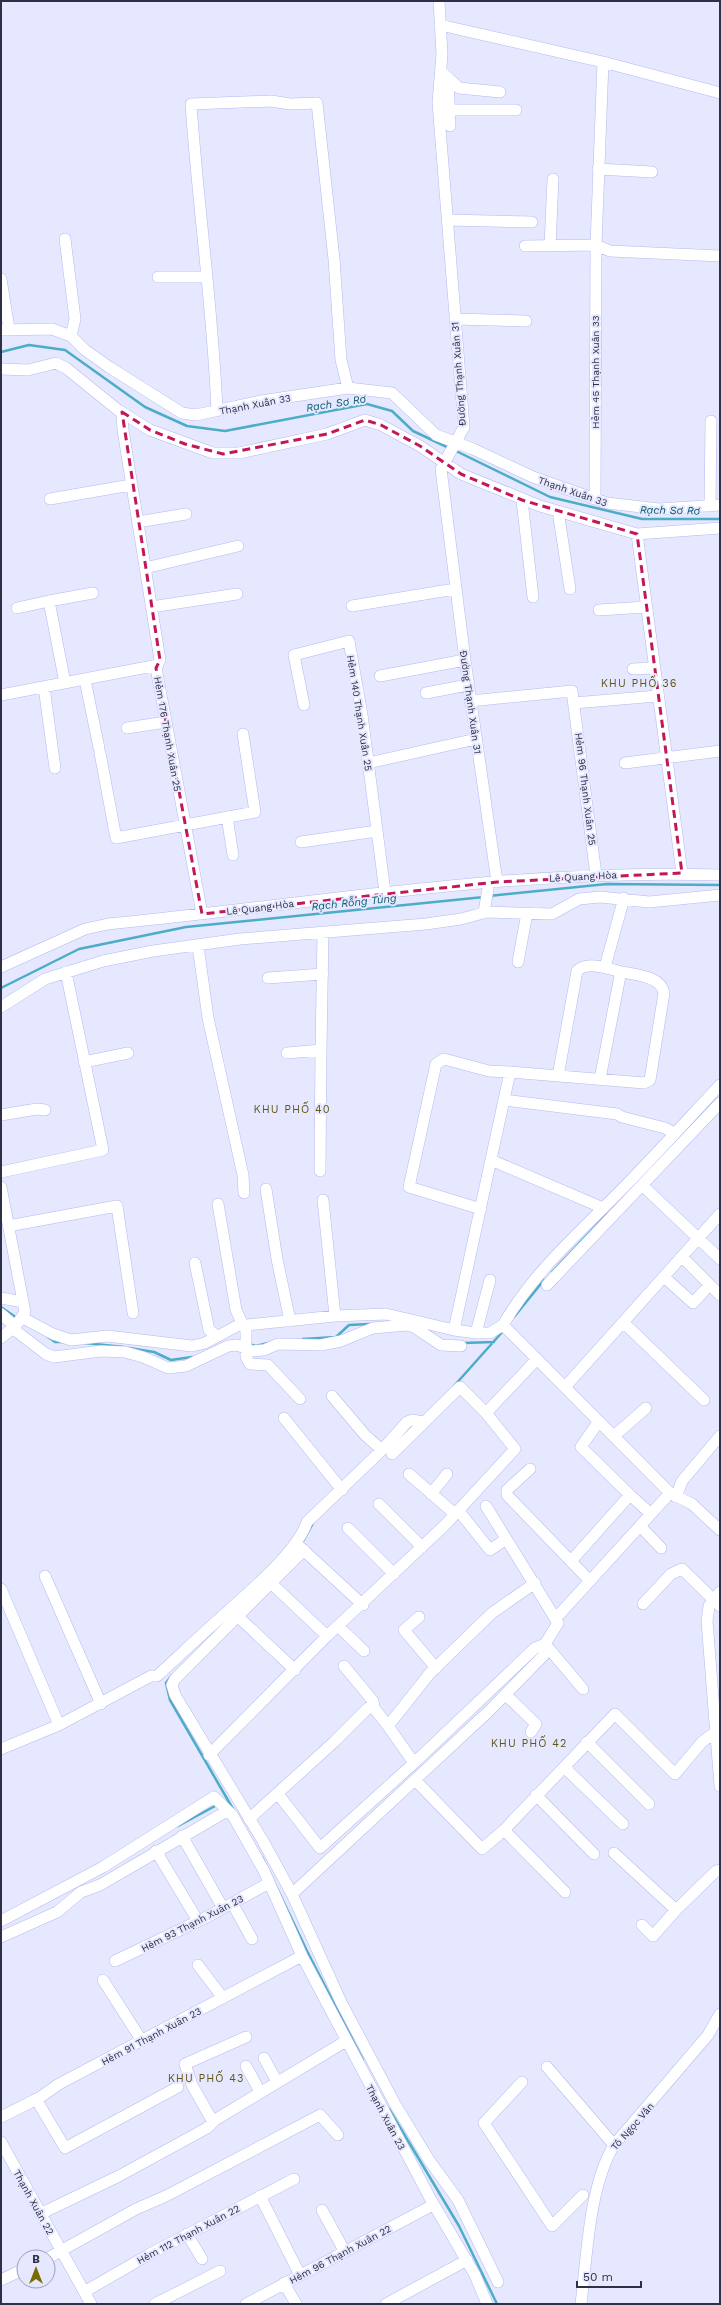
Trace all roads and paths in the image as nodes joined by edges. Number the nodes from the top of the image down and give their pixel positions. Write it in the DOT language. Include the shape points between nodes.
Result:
graph roads {
  1 [pos="439,1"];
  2 [pos="440,25"];
  3 [pos="602,62"];
  4 [pos="445,74"];
  5 [pos="500,92"];
  6 [pos="720,93"];
  7 [pos="450,110"];
  8 [pos="516,110"];
  9 [pos="450,126"];
  10 [pos="598,169"];
  11 [pos="652,172"];
  12 [pos="553,179"];
  13 [pos="448,220"];
  14 [pos="532,222"];
  15 [pos="65,239"];
  16 [pos="596,245"];
  17 [pos="525,246"];
  18 [pos="550,246"];
  19 [pos="720,256"];
  20 [pos="158,277"];
  21 [pos="206,278"];
  22 [pos="1,279"];
  23 [pos="455,319"];
  24 [pos="526,321"];
  25 [pos="5,329"];
  26 [pos="71,336"];
  27 [pos="1,369"];
  28 [pos="348,388"];
  29 [pos="217,411"];
  30 [pos="122,412"];
  31 [pos="711,421"];
  32 [pos="456,444"];
  33 [pos="444,462"];
  34 [pos="132,485"];
  35 [pos="595,499"];
  36 [pos="50,500"];
  37 [pos="522,500"];
  38 [pos="715,505"];
  39 [pos="558,511"];
  40 [pos="186,514"];
  41 [pos="138,522"];
  42 [pos="720,528"];
  43 [pos="637,534"];
  44 [pos="238,546"];
  45 [pos="145,568"];
  46 [pos="455,588"];
  47 [pos="570,589"];
  48 [pos="93,593"];
  49 [pos="237,594"];
  50 [pos="533,597"];
  51 [pos="49,601"];
  52 [pos="352,606"];
  53 [pos="151,607"];
  54 [pos="646,607"];
  55 [pos="17,608"];
  56 [pos="599,610"];
  57 [pos="465,660"];
  58 [pos="158,665"];
  59 [pos="653,668"];
  60 [pos="633,669"];
  61 [pos="380,676"];
  62 [pos="85,680"];
  63 [pos="65,683"];
  64 [pos="468,685"];
  65 [pos="44,688"];
  66 [pos="426,693"];
  67 [pos="1,696"];
  68 [pos="657,696"];
  69 [pos="470,701"];
  70 [pos="574,704"];
  71 [pos="304,705"];
  72 [pos="166,722"];
  73 [pos="127,728"];
  74 [pos="243,734"];
  75 [pos="476,739"];
  76 [pos="720,751"];
  77 [pos="666,758"];
  78 [pos="368,763"];
  79 [pos="625,764"];
  80 [pos="55,768"];
  81 [pos="227,817"];
  82 [pos="185,825"];
  83 [pos="377,831"];
  84 [pos="301,842"];
  85 [pos="233,855"];
  86 [pos="682,874"];
  87 [pos="720,875"];
  88 [pos="596,876"];
  89 [pos="492,885"];
  90 [pos="385,892"];
  91 [pos="720,895"];
  92 [pos="624,898"];
  93 [pos="485,909"];
  94 [pos="527,913"];
  95 [pos="202,914"];
  96 [pos="323,932"];
  97 [pos="198,946"];
  98 [pos="518,962"];
  99 [pos="1,967"];
  100 [pos="605,967"];
  101 [pos="618,971"];
  102 [pos="66,972"];
  103 [pos="323,974"];
  104 [pos="268,978"];
  105 [pos="1,1007"];
  106 [pos="321,1050"];
  107 [pos="128,1053"];
  108 [pos="287,1053"];
  109 [pos="84,1062"];
  110 [pos="510,1072"];
  111 [pos="558,1076"];
  112 [pos="600,1079"];
  113 [pos="720,1084"];
  114 [pos="504,1100"];
  115 [pos="720,1103"];
  116 [pos="45,1110"];
  117 [pos="1,1115"];
  118 [pos="674,1133"];
  119 [pos="491,1160"];
  120 [pos="320,1171"];
  121 [pos="1,1172"];
  122 [pos="642,1185"];
  123 [pos="1,1187"];
  124 [pos="266,1190"];
  125 [pos="244,1193"];
  126 [pos="323,1200"];
  127 [pos="218,1204"];
  128 [pos="609,1208"];
  129 [pos="481,1209"];
  130 [pos="718,1220"];
  131 [pos="6,1224"];
  132 [pos="698,1238"];
  133 [pos="682,1257"];
  134 [pos="720,1259"];
  135 [pos="195,1263"];
  136 [pos="664,1277"];
  137 [pos="490,1280"];
  138 [pos="547,1285"];
  139 [pos="704,1291"];
  140 [pos="720,1295"];
  141 [pos="1,1298"];
  142 [pos="23,1302"];
  143 [pos="133,1313"];
  144 [pos="1,1314"];
  145 [pos="335,1316"];
  146 [pos="290,1321"];
  147 [pos="624,1323"];
  148 [pos="17,1324"];
  149 [pos="245,1327"];
  150 [pos="506,1328"];
  151 [pos="454,1330"];
  152 [pos="476,1333"];
  153 [pos="217,1336"];
  154 [pos="1,1338"];
  155 [pos="461,1346"];
  156 [pos="246,1348"];
  157 [pos="537,1359"];
  158 [pos="565,1387"];
  159 [pos="332,1396"];
  160 [pos="300,1399"];
  161 [pos="704,1400"];
  162 [pos="646,1408"];
  163 [pos="486,1413"];
  164 [pos="284,1418"];
  165 [pos="599,1421"];
  166 [pos="614,1436"];
  167 [pos="720,1436"];
  168 [pos="387,1452"];
  169 [pos="530,1469"];
  170 [pos="409,1474"];
  171 [pos="447,1474"];
  172 [pos="342,1490"];
  173 [pos="431,1494"];
  174 [pos="630,1495"];
  175 [pos="673,1495"];
  176 [pos="380,1504"];
  177 [pos="486,1506"];
  178 [pos="457,1512"];
  179 [pos="651,1514"];
  180 [pos="348,1528"];
  181 [pos="720,1530"];
  182 [pos="506,1539"];
  183 [pos="300,1546"];
  184 [pos="422,1546"];
  185 [pos="571,1561"];
  186 [pos="394,1574"];
  187 [pos="45,1576"];
  188 [pos="590,1581"];
  189 [pos="272,1584"];
  190 [pos="535,1584"];
  191 [pos="1,1589"];
  192 [pos="718,1599"];
  193 [pos="643,1604"];
  194 [pos="363,1605"];
  195 [pos="234,1613"];
  196 [pos="419,1617"];
  197 [pos="556,1618"];
  198 [pos="339,1627"];
  199 [pos="327,1636"];
  200 [pos="545,1644"];
  201 [pos="364,1651"];
  202 [pos="344,1666"];
  203 [pos="436,1668"];
  204 [pos="295,1670"];
  205 [pos="583,1689"];
  206 [pos="506,1695"];
  207 [pos="101,1704"];
  208 [pos="374,1708"];
  209 [pos="59,1725"];
  210 [pos="388,1726"];
  211 [pos="717,1731"];
  212 [pos="531,1732"];
  213 [pos="587,1742"];
  214 [pos="1,1749"];
  215 [pos="209,1755"];
  216 [pos="414,1763"];
  217 [pos="565,1768"];
  218 [pos="415,1780"];
  219 [pos="720,1786"];
  220 [pos="278,1794"];
  221 [pos="536,1795"];
  222 [pos="648,1804"];
  223 [pos="227,1811"];
  224 [pos="249,1819"];
  225 [pos="623,1824"];
  226 [pos="504,1830"];
  227 [pos="182,1836"];
  228 [pos="156,1851"];
  229 [pos="614,1853"];
  230 [pos="594,1854"];
  231 [pos="720,1870"];
  232 [pos="269,1883"];
  233 [pos="565,1892"];
  234 [pos="292,1894"];
  235 [pos="228,1906"];
  236 [pos="676,1910"];
  237 [pos="1,1921"];
  238 [pos="198,1921"];
  239 [pos="642,1925"];
  240 [pos="1,1937"];
  241 [pos="252,1938"];
  242 [pos="302,1956"];
  243 [pos="115,1961"];
  244 [pos="198,1964"];
  245 [pos="103,1980"];
  246 [pos="223,1998"];
  247 [pos="720,2014"];
  248 [pos="246,2037"];
  249 [pos="142,2041"];
  250 [pos="346,2041"];
  251 [pos="264,2058"];
  252 [pos="246,2066"];
  253 [pos="547,2067"];
  254 [pos="277,2082"];
  255 [pos="522,2082"];
  256 [pos="178,2088"];
  257 [pos="260,2092"];
  258 [pos="36,2099"];
  259 [pos="1,2117"];
  260 [pos="213,2122"];
  261 [pos="338,2135"];
  262 [pos="1,2142"];
  263 [pos="614,2145"];
  264 [pos="294,2179"];
  265 [pos="583,2195"];
  266 [pos="260,2196"];
  267 [pos="433,2205"];
  268 [pos="322,2210"];
  269 [pos="40,2214"];
  270 [pos="187,2234"];
  271 [pos="61,2252"];
  272 [pos="345,2252"];
  273 [pos="56,2254"];
  274 [pos="202,2259"];
  275 [pos="467,2260"];
  276 [pos="220,2271"];
  277 [pos="16,2273"];
  278 [pos="300,2275"];
  279 [pos="1,2280"];
  280 [pos="498,2282"];
  281 [pos="284,2283"];
  282 [pos="84,2292"];
  283 [pos="91,2304"];
  284 [pos="155,2304"];
  285 [pos="246,2304"];
  286 [pos="296,2304"];
  287 [pos="386,2304"];
  288 [pos="487,2304"];
  289 [pos="581,2304"];
  1 -- 2 [label="street, Đường Thạnh Xuân 31"];
  2 -- 3 [label="street"];
  2 -- 4 [label="street, Đường Thạnh Xuân 31"];
  3 -- 6 [label="street"];
  3 -- 10 [label="street, Hẻm 45 Thạnh Xuân 33"];
  4 -- 5 [label="street" via="459,88"];
  4 -- 7 [label="street"];
  4 -- 13 [label="street, Đường Thạnh Xuân 31" via="438,103"];
  7 -- 8 [label="street"];
  7 -- 9 [label="street"];
  10 -- 11 [label="street"];
  10 -- 16 [label="street, Hẻm 45 Thạnh Xuân 33"];
  12 -- 18 [label="street"];
  13 -- 14 [label="street"];
  13 -- 23 [label="street, Đường Thạnh Xuân 31"];
  15 -- 26 [label="street" via="75,319"];
  16 -- 18 [label="street"];
  16 -- 19 [label="street" via="610,251"];
  16 -- 35 [label="street, Hẻm 45 Thạnh Xuân 33"];
  17 -- 18 [label="street"];
  20 -- 21 [label="street"];
  21 -- 28 [label="street" via="191,104 271,101 290,104 317,103 334,259 341,360"];
  21 -- 29 [label="street" via="215,354"];
  22 -- 25 [label="street"];
  23 -- 24 [label="street"];
  23 -- 32 [label="street, Đường Thạnh Xuân 31" via="464,427"];
  25 -- 26 [label="street, Thạnh Xuân 33" via="52,329"];
  26 -- 29 [label="street, Thạnh Xuân 33" via="109,367 182,414 196,415"];
  27 -- 30 [label="street" via="28,370 56,363"];
  28 -- 29 [label="street, Thạnh Xuân 33" via="261,401"];
  28 -- 32 [label="street, Thạnh Xuân 33" via="392,393 436,435"];
  30 -- 33 [label="street" via="150,430 185,444 223,454 239,453 327,434 365,420 381,425"];
  30 -- 34 [label="street, Hẻm 176 Thạnh Xuân 25"];
  31 -- 38 [label="street"];
  32 -- 33 [label="street, Đường Thạnh Xuân 31"];
  32 -- 35 [label="street, Thạnh Xuân 33" via="533,477"];
  33 -- 37 [label="street" via="461,474"];
  33 -- 46 [label="street, Đường Thạnh Xuân 31" via="441,469"];
  34 -- 36 [label="street"];
  34 -- 41 [label="street, Hẻm 176 Thạnh Xuân 25"];
  35 -- 38 [label="street, Thạnh Xuân 33" via="607,503 660,509"];
  37 -- 39 [label="street"];
  37 -- 50 [label="street"];
  39 -- 43 [label="street"];
  39 -- 47 [label="street"];
  40 -- 41 [label="street"];
  41 -- 45 [label="street, Hẻm 176 Thạnh Xuân 25"];
  42 -- 43 [label="street"];
  43 -- 54 [label="street"];
  44 -- 45 [label="street"];
  45 -- 53 [label="street, Hẻm 176 Thạnh Xuân 25"];
  46 -- 52 [label="street"];
  46 -- 57 [label="street, Đường Thạnh Xuân 31"];
  48 -- 51 [label="street"];
  49 -- 53 [label="street"];
  51 -- 55 [label="street"];
  51 -- 63 [label="street"];
  53 -- 58 [label="street, Hẻm 176 Thạnh Xuân 25" via="160,660"];
  54 -- 56 [label="street"];
  54 -- 59 [label="street"];
  57 -- 61 [label="street"];
  57 -- 64 [label="street, Đường Thạnh Xuân 31"];
  58 -- 62 [label="street"];
  58 -- 72 [label="street, Hẻm 176 Thạnh Xuân 25" via="156,668"];
  59 -- 60 [label="street"];
  59 -- 68 [label="street"];
  62 -- 63 [label="street"];
  62 -- 82 [label="street" via="116,838"];
  63 -- 65 [label="street"];
  64 -- 66 [label="street"];
  64 -- 69 [label="street, Đường Thạnh Xuân 31"];
  65 -- 67 [label="street"];
  65 -- 80 [label="street"];
  68 -- 70 [label="street"];
  68 -- 77 [label="street"];
  69 -- 70 [label="street" via="572,691"];
  69 -- 75 [label="street, Đường Thạnh Xuân 31"];
  70 -- 88 [label="street, Hẻm 96 Thạnh Xuân 25"];
  71 -- 78 [label="street, Hẻm 140 Thạnh Xuân 25" via="294,655 349,641"];
  72 -- 73 [label="street"];
  72 -- 82 [label="street, Hẻm 176 Thạnh Xuân 25"];
  74 -- 81 [label="street" via="255,812"];
  75 -- 78 [label="street"];
  75 -- 89 [label="street, Đường Thạnh Xuân 31"];
  76 -- 77 [label="street"];
  77 -- 79 [label="street"];
  77 -- 86 [label="street"];
  78 -- 83 [label="street, Hẻm 140 Thạnh Xuân 25"];
  81 -- 82 [label="street"];
  81 -- 85 [label="street"];
  82 -- 95 [label="street, Hẻm 176 Thạnh Xuân 25"];
  83 -- 84 [label="street"];
  83 -- 90 [label="street, Hẻm 140 Thạnh Xuân 25"];
  86 -- 87 [label="street, Lê Quang Hòa"];
  86 -- 88 [label="street, Lê Quang Hòa"];
  88 -- 89 [label="street, Lê Quang Hòa"];
  89 -- 90 [label="street, Lê Quang Hòa"];
  89 -- 93 [label="street, Đường Thạnh Xuân 31"];
  90 -- 95 [label="street, Lê Quang Hòa"];
  91 -- 92 [label="street" via="649,902"];
  92 -- 94 [label="street" via="600,896 579,899 552,914"];
  92 -- 100 [label="street"];
  93 -- 94 [label="street"];
  93 -- 96 [label="street" via="461,919 426,924"];
  94 -- 98 [label="street"];
  95 -- 99 [label="street, Lê Quang Hòa" via="93,927"];
  96 -- 97 [label="street" via="240,939"];
  96 -- 103 [label="street"];
  97 -- 102 [label="street" via="153,951 103,961"];
  97 -- 125 [label="street" via="208,1018 243,1175"];
  100 -- 101 [label="street"];
  100 -- 111 [label="street" via="585,966 577,971"];
  101 -- 112 [label="street" via="620,976"];
  101 -- 112 [label="street" via="657,980 663,986 652,1073 650,1080 644,1083"];
  102 -- 105 [label="street" via="45,979"];
  102 -- 109 [label="street"];
  103 -- 104 [label="street"];
  103 -- 106 [label="street"];
  106 -- 108 [label="street"];
  106 -- 120 [label="street"];
  107 -- 109 [label="street"];
  109 -- 121 [label="street" via="103,1150"];
  110 -- 111 [label="street"];
  110 -- 114 [label="street"];
  110 -- 129 [label="street" via="489,1071 444,1059 436,1064 409,1187"];
  111 -- 112 [label="street"];
  113 -- 118 [label="street"];
  114 -- 118 [label="street" via="617,1114"];
  114 -- 119 [label="street"];
  115 -- 122 [label="street"];
  116 -- 117 [label="street"];
  118 -- 128 [label="street"];
  119 -- 128 [label="street"];
  119 -- 129 [label="street"];
  122 -- 128 [label="street"];
  122 -- 132 [label="street"];
  123 -- 131 [label="street"];
  124 -- 146 [label="street"];
  126 -- 145 [label="street"];
  127 -- 149 [label="street" via="236,1310"];
  128 -- 138 [label="street"];
  128 -- 150 [label="street" via="547,1266 512,1309"];
  129 -- 151 [label="street"];
  130 -- 132 [label="street"];
  131 -- 142 [label="street"];
  131 -- 143 [label="street" via="117,1206"];
  132 -- 133 [label="street"];
  132 -- 134 [label="street"];
  133 -- 136 [label="street"];
  133 -- 140 [label="street"];
  135 -- 153 [label="street" via="209,1330"];
  136 -- 139 [label="street" via="693,1303"];
  136 -- 147 [label="street"];
  137 -- 152 [label="street"];
  141 -- 142 [label="street"];
  142 -- 148 [label="street" via="24,1312"];
  144 -- 148 [label="street"];
  145 -- 146 [label="street"];
  145 -- 151 [label="street" via="386,1314"];
  146 -- 149 [label="street"];
  147 -- 158 [label="street"];
  147 -- 161 [label="street"];
  148 -- 153 [label="street" via="71,1340 107,1336 192,1346"];
  148 -- 154 [label="street"];
  148 -- 156 [label="street" via="46,1354 54,1357 102,1351 124,1352 168,1368 186,1366 228,1346"];
  149 -- 153 [label="street"];
  149 -- 156 [label="street"];
  150 -- 152 [label="street" via="490,1333"];
  150 -- 157 [label="street"];
  151 -- 152 [label="street"];
  155 -- 156 [label="street" via="441,1345 407,1325 372,1328 321,1345 293,1342 278,1344 264,1350"];
  156 -- 160 [label="street" via="246,1357 250,1364 268,1365"];
  157 -- 158 [label="street"];
  157 -- 163 [label="street"];
  158 -- 165 [label="street"];
  159 -- 168 [label="street" via="365,1434"];
  162 -- 166 [label="street"];
  163 -- 168 [label="street" via="460,1387 419,1421 407,1422"];
  163 -- 178 [label="street" via="515,1449"];
  164 -- 172 [label="street"];
  165 -- 166 [label="street"];
  165 -- 174 [label="street" via="581,1447"];
  166 -- 175 [label="street"];
  167 -- 175 [label="street"];
  168 -- 172 [label="street"];
  169 -- 185 [label="street" via="507,1490 507,1495"];
  170 -- 173 [label="street"];
  171 -- 173 [label="street"];
  172 -- 183 [label="street" via="307,1522"];
  173 -- 178 [label="street"];
  174 -- 179 [label="street"];
  174 -- 185 [label="street"];
  175 -- 179 [label="street"];
  175 -- 181 [label="street" via="692,1504"];
  176 -- 184 [label="street"];
  177 -- 182 [label="street"];
  178 -- 182 [label="street" via="490,1550"];
  178 -- 184 [label="street"];
  179 -- 188 [label="street" via="650,1537"];
  180 -- 186 [label="street"];
  182 -- 190 [label="street"];
  183 -- 189 [label="street"];
  183 -- 194 [label="street"];
  183 -- 195 [label="street" via="264,1577"];
  184 -- 186 [label="street"];
  185 -- 188 [label="street"];
  186 -- 194 [label="street"];
  187 -- 207 [label="street"];
  188 -- 197 [label="street"];
  189 -- 195 [label="street"];
  189 -- 199 [label="street"];
  190 -- 197 [label="street"];
  190 -- 203 [label="street" via="492,1613"];
  191 -- 209 [label="street"];
  192 -- 193 [label="street" via="682,1569 671,1574"];
  192 -- 211 [label="street" via="709,1606 707,1621"];
  194 -- 198 [label="street"];
  195 -- 204 [label="street"];
  195 -- 207 [label="street" via="157,1676 151,1676"];
  195 -- 215 [label="street" via="172,1685 174,1696"];
  196 -- 203 [label="street" via="404,1630"];
  197 -- 200 [label="street" via="558,1622"];
  198 -- 199 [label="street"];
  198 -- 201 [label="street"];
  199 -- 204 [label="street"];
  200 -- 205 [label="street"];
  200 -- 206 [label="street" via="544,1655"];
  200 -- 216 [label="street" via="536,1648"];
  202 -- 208 [label="street" via="373,1701"];
  203 -- 210 [label="street"];
  204 -- 215 [label="street"];
  206 -- 212 [label="street" via="536,1724"];
  206 -- 218 [label="street"];
  207 -- 209 [label="street"];
  208 -- 210 [label="street"];
  208 -- 220 [label="street" via="368,1708"];
  209 -- 214 [label="street"];
  210 -- 216 [label="street"];
  211 -- 213 [label="street" via="702,1742 675,1774 615,1714"];
  211 -- 219 [label="street"];
  213 -- 217 [label="street"];
  213 -- 222 [label="street"];
  215 -- 224 [label="street"];
  216 -- 220 [label="street" via="320,1848"];
  217 -- 221 [label="street"];
  217 -- 225 [label="street"];
  218 -- 226 [label="street" via="482,1849"];
  218 -- 234 [label="street"];
  220 -- 224 [label="street"];
  221 -- 226 [label="street"];
  221 -- 230 [label="street"];
  223 -- 227 [label="street"];
  223 -- 232 [label="street, Thạnh Xuân 23" via="233,1816"];
  223 -- 237 [label="street, Thạnh Xuân 23" via="214,1797 103,1867"];
  224 -- 234 [label="street"];
  226 -- 233 [label="street"];
  227 -- 228 [label="street"];
  227 -- 235 [label="street"];
  228 -- 238 [label="street"];
  228 -- 240 [label="street" via="100,1885 81,1892 57,1912"];
  229 -- 236 [label="street"];
  231 -- 236 [label="street"];
  232 -- 235 [label="street, Hẻm 93 Thạnh Xuân 23"];
  232 -- 242 [label="street, Thạnh Xuân 23"];
  234 -- 280 [label="street" via="341,2002 395,2104 458,2200"];
  235 -- 238 [label="street, Hẻm 93 Thạnh Xuân 23"];
  235 -- 241 [label="street"];
  236 -- 239 [label="street" via="653,1936"];
  238 -- 243 [label="street, Hẻm 93 Thạnh Xuân 23"];
  242 -- 246 [label="street, Hẻm 91 Thạnh Xuân 23"];
  242 -- 250 [label="street, Thạnh Xuân 23"];
  244 -- 246 [label="street"];
  245 -- 249 [label="street"];
  246 -- 249 [label="street, Hẻm 91 Thạnh Xuân 23"];
  247 -- 263 [label="street, Tô Ngọc Vân" via="708,2036"];
  248 -- 260 [label="street" via="185,2064 192,2085"];
  249 -- 258 [label="street, Hẻm 91 Thạnh Xuân 23" via="59,2084"];
  250 -- 254 [label="street"];
  250 -- 267 [label="street, Thạnh Xuân 23"];
  251 -- 254 [label="street"];
  252 -- 257 [label="street"];
  253 -- 263 [label="street"];
  254 -- 257 [label="street"];
  255 -- 265 [label="street" via="484,2123 552,2226"];
  256 -- 258 [label="street" via="65,2148"];
  257 -- 260 [label="street"];
  258 -- 259 [label="street, Hẻm 91 Thạnh Xuân 23"];
  260 -- 269 [label="street" via="207,2128 119,2176"];
  261 -- 271 [label="street" via="320,2115 166,2196 136,2209"];
  262 -- 269 [label="street, Thạnh Xuân 22"];
  263 -- 289 [label="street, Tô Ngọc Vân" via="600,2173"];
  264 -- 266 [label="street, Hẻm 112 Thạnh Xuân 22"];
  266 -- 270 [label="street, Hẻm 112 Thạnh Xuân 22"];
  266 -- 278 [label="street"];
  267 -- 272 [label="street, Hẻm 96 Thạnh Xuân 22"];
  267 -- 275 [label="street, Thạnh Xuân 23"];
  268 -- 272 [label="street"];
  269 -- 271 [label="street, Thạnh Xuân 22"];
  270 -- 274 [label="street"];
  270 -- 282 [label="street, Hẻm 112 Thạnh Xuân 22"];
  271 -- 273 [label="street"];
  271 -- 282 [label="street, Thạnh Xuân 22"];
  272 -- 278 [label="street, Hẻm 96 Thạnh Xuân 22"];
  275 -- 287 [label="street"];
  275 -- 288 [label="street, Thạnh Xuân 23"];
  276 -- 284 [label="street"];
  277 -- 279 [label="street"];
  278 -- 281 [label="street, Hẻm 96 Thạnh Xuân 22"];
  281 -- 285 [label="street, Hẻm 96 Thạnh Xuân 22"];
  281 -- 286 [label="street"];
  282 -- 283 [label="street, Thạnh Xuân 22"];
}
